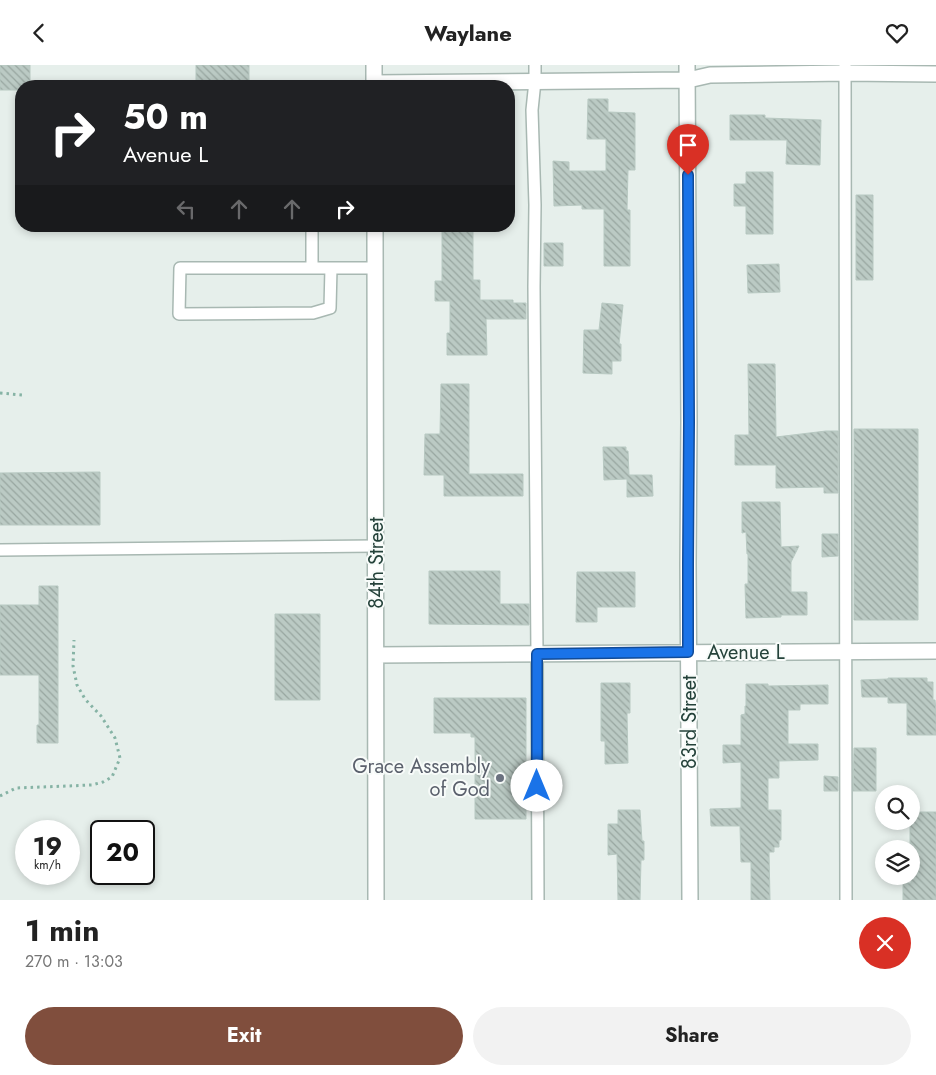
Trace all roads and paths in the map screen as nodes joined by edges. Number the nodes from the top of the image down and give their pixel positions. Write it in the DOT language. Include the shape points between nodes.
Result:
graph roads {
  1 [pos="374,65"];
  2 [pos="535,65"];
  3 [pos="845,69"];
  4 [pos="688,72"];
  5 [pos="936,74"];
  6 [pos="374,80"];
  7 [pos="515,81"];
  8 [pos="535,81"];
  9 [pos="312,232"];
  10 [pos="375,232"];
  11 [pos="312,268"];
  12 [pos="331,268"];
  13 [pos="375,268"];
  14 [pos="0,393"];
  15 [pos="22,395"];
  16 [pos="376,545"];
  17 [pos="0,550"];
  18 [pos="74,640"];
  19 [pos="846,651"];
  20 [pos="936,651"];
  21 [pos="688,652"];
  22 [pos="537,654"];
  23 [pos="376,655"];
  24 [pos="0,796"];
  25 [pos="376,900"];
  26 [pos="538,900"];
  27 [pos="690,900"];
  28 [pos="846,900"];
  1 -- 6 [label="street"];
  2 -- 8 [label="lane"];
  3 -- 4 [label="street" via="710,75"];
  3 -- 5 [label="street"];
  3 -- 19 [label="lane"];
  4 -- 8 [label="street"];
  4 -- 21 [label="street, 83rd Street"];
  7 -- 8 [label="street"];
  8 -- 22 [label="lane" via="532,110 536,205"];
  9 -- 11 [label="lane"];
  10 -- 13 [label="street, 84th Street"];
  11 -- 12 [label="lane"];
  11 -- 12 [label="lane" via="180,268 179,314 313,313 330,308"];
  12 -- 13 [label="lane"];
  13 -- 16 [label="street, 84th Street"];
  14 -- 15 [label="path"];
  16 -- 17 [label="lane"];
  16 -- 23 [label="street, 84th Street"];
  18 -- 24 [label="path" via="77,685 115,738 120,758 112,777 92,785 16,788"];
  19 -- 20 [label="street, Avenue L"];
  19 -- 21 [label="street, Avenue L"];
  19 -- 28 [label="lane"];
  21 -- 22 [label="street, Avenue L"];
  21 -- 27 [label="street, 83rd Street"];
  22 -- 23 [label="street, Avenue L"];
  22 -- 26 [label="lane"];
  23 -- 25 [label="street, 84th Street"];
}
